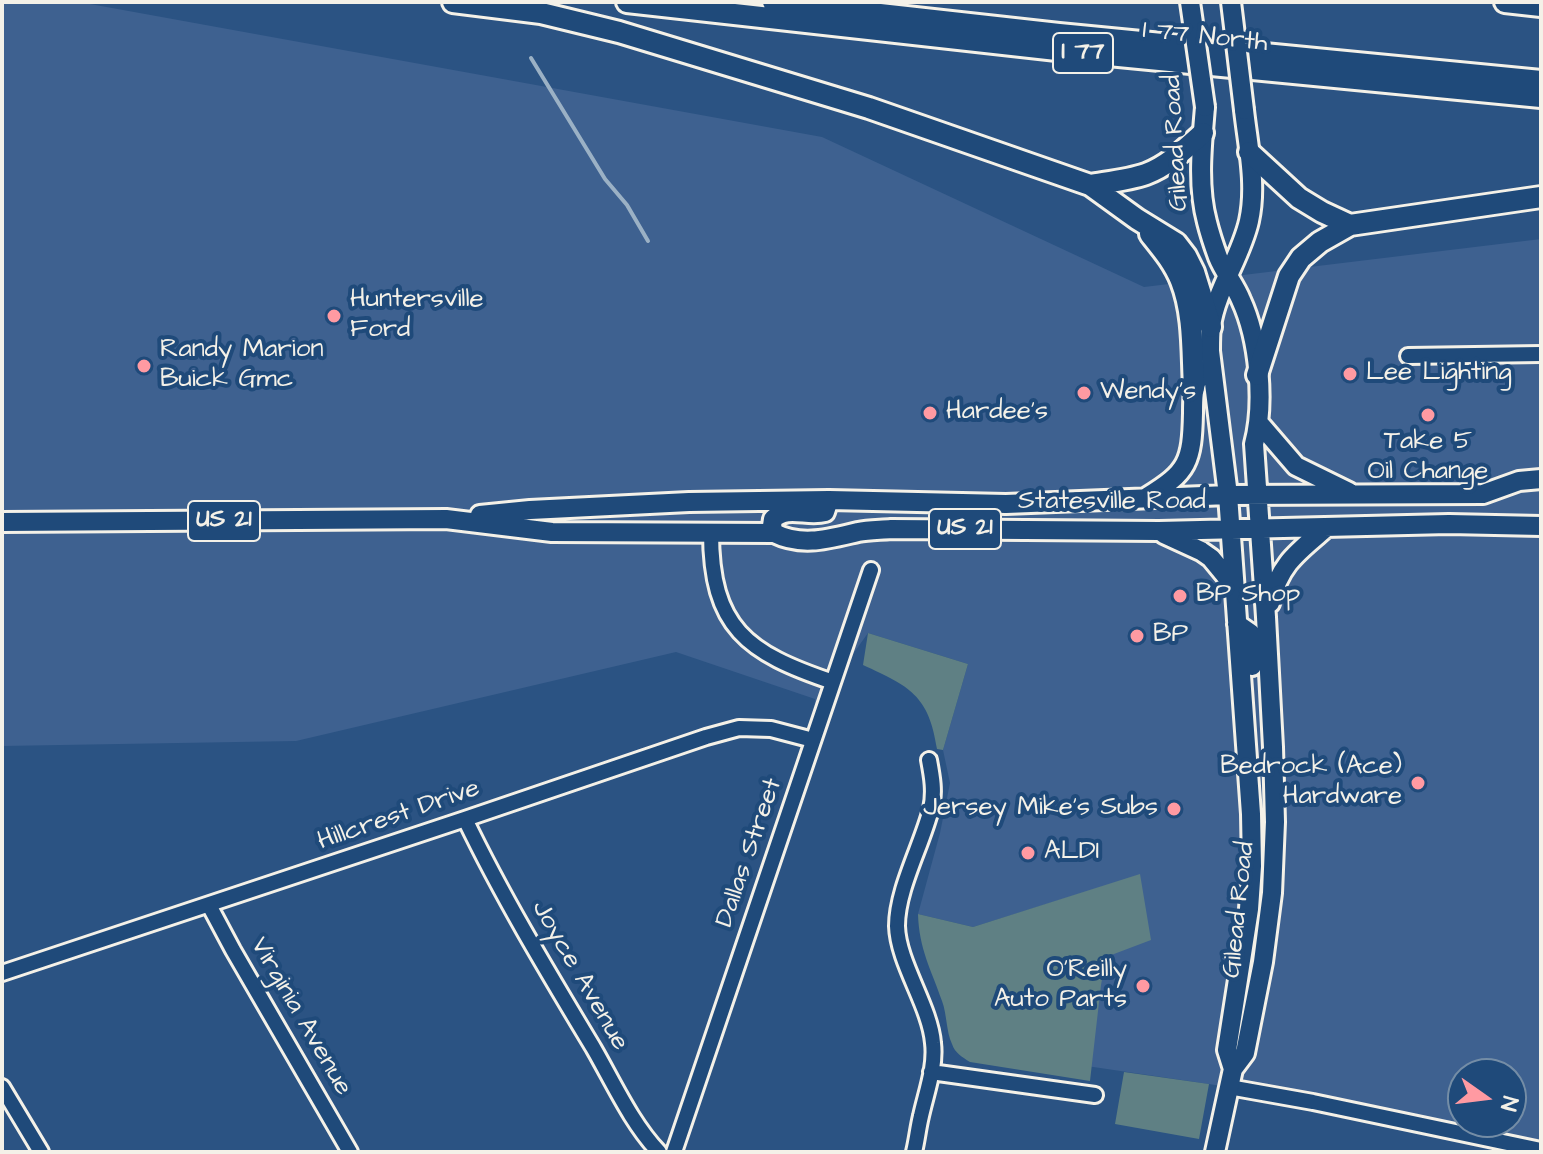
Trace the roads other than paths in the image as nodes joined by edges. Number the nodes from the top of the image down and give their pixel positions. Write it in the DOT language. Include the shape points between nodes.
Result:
graph roads {
  1 [pos="453,2"];
  2 [pos="627,2"];
  3 [pos="773,2"];
  4 [pos="1190,2"];
  5 [pos="1231,2"];
  6 [pos="1505,2"];
  7 [pos="1541,6"];
  8 [pos="1541,81"];
  9 [pos="1541,97"];
  10 [pos="1203,133"];
  11 [pos="1249,152"];
  12 [pos="1090,185"];
  13 [pos="1541,197"];
  14 [pos="1137,219"];
  15 [pos="1350,225"];
  16 [pos="1229,277"];
  17 [pos="1211,327"];
  18 [pos="1210,351"];
  19 [pos="1541,354"];
  20 [pos="1408,356"];
  21 [pos="1257,375"];
  22 [pos="1194,387"];
  23 [pos="1259,423"];
  24 [pos="1541,479"];
  25 [pos="1352,494"];
  26 [pos="1228,495"];
  27 [pos="1257,495"];
  28 [pos="1146,498"];
  29 [pos="829,500"];
  30 [pos="446,519"];
  31 [pos="2,522"];
  32 [pos="1535,522"];
  33 [pos="1259,527"];
  34 [pos="1327,527"];
  35 [pos="1229,529"];
  36 [pos="1159,531"];
  37 [pos="711,532"];
  38 [pos="774,533"];
  39 [pos="871,570"];
  40 [pos="1234,586"];
  41 [pos="1266,617"];
  42 [pos="1237,624"];
  43 [pos="833,682"];
  44 [pos="1272,730"];
  45 [pos="1244,735"];
  46 [pos="813,740"];
  47 [pos="929,760"];
  48 [pos="465,819"];
  49 [pos="1274,848"];
  50 [pos="209,905"];
  51 [pos="2,973"];
  52 [pos="931,1072"];
  53 [pos="1231,1078"];
  54 [pos="2,1087"];
  55 [pos="1095,1095"];
  56 [pos="1541,1150"];
  57 [pos="41,1152"];
  58 [pos="350,1152"];
  59 [pos="659,1152"];
  60 [pos="674,1152"];
  61 [pos="914,1152"];
  62 [pos="1215,1152"];
  1 -- 12 [label="highway" via="541,13 619,32 869,108"];
  2 -- 9 [label="highway, I 77 North / I 77"];
  3 -- 8 [label="highway, I 77"];
  4 -- 10 [label="main road, Gilead Road, bridge" via="1205,107"];
  5 -- 11 [label="main road, Gilead Road, bridge"];
  6 -- 7 [label="highway"];
  10 -- 12 [label="highway" via="1145,175"];
  10 -- 16 [label="main road, Gilead Road" via="1206,219"];
  11 -- 15 [label="highway" via="1299,198"];
  11 -- 16 [label="main road, Gilead Road" via="1252,206"];
  12 -- 14 [label="highway"];
  13 -- 15 [label="highway"];
  14 -- 17 [label="highway" via="1176,243 1186,256"];
  14 -- 22 [label="highway" via="1165,252 1183,288"];
  15 -- 21 [label="highway" via="1320,242 1294,267"];
  16 -- 17 [label="main road, Gilead Road"];
  16 -- 21 [label="main road, Gilead Road" via="1249,320"];
  17 -- 18 [label="main road, Gilead Road"];
  18 -- 22 [label="main road"];
  18 -- 26 [label="main road, Gilead Road"];
  19 -- 20 [label="street"];
  21 -- 23 [label="main road, Gilead Road"];
  22 -- 28 [label="main road" via="1192,438 1183,468"];
  23 -- 25 [label="main road" via="1296,466"];
  23 -- 27 [label="main road, Gilead Road" via="1254,444"];
  24 -- 25 [label="main road, Statesville Road / US 21" via="1483,494"];
  25 -- 27 [label="main road, Statesville Road / US 21"];
  26 -- 27 [label="main road, Statesville Road / US 21"];
  26 -- 28 [label="main road, Statesville Road / US 21"];
  26 -- 35 [label="main road, Gilead Road"];
  27 -- 33 [label="main road, Gilead Road"];
  28 -- 29 [label="main road, Statesville Road / US 21" via="1006,504"];
  29 -- 30 [label="main road, Statesville Road / US 21" via="689,502"];
  29 -- 38 [label="main road" via="820,514 779,513 773,519"];
  30 -- 31 [label="main road, Statesville Road / US 21"];
  30 -- 37 [label="main road, Statesville Road / US 21" via="552,532"];
  32 -- 34 [label="main road, Statesville Road / US 21"];
  33 -- 34 [label="main road, Statesville Road / US 21"];
  33 -- 35 [label="main road, Statesville Road / US 21"];
  33 -- 41 [label="main road, Gilead Road"];
  34 -- 41 [label="main road" via="1289,561 1275,583"];
  35 -- 36 [label="main road, Statesville Road / US 21"];
  35 -- 40 [label="main road, Gilead Road"];
  36 -- 38 [label="main road, Statesville Road / US 21" via="891,529 813,542"];
  36 -- 40 [label="main road" via="1211,558"];
  37 -- 38 [label="main road, Statesville Road / US 21"];
  37 -- 43 [label="street" via="712,573 733,624 772,658"];
  39 -- 43 [label="street, Dallas Street"];
  40 -- 42 [label="main road, Gilead Road"];
  41 -- 44 [label="main road, Gilead Road"];
  42 -- 44 [label="main road" via="1250,633 1256,719 1261,731"];
  42 -- 45 [label="main road, Gilead Road"];
  43 -- 46 [label="street, Dallas Street"];
  44 -- 49 [label="main road, Gilead Road"];
  45 -- 49 [label="main road" via="1257,745 1264,835"];
  45 -- 53 [label="main road, Gilead Road" via="1252,866 1227,1050"];
  46 -- 48 [label="street, Hillcrest Drive" via="771,729 739,728"];
  46 -- 60 [label="street, Dallas Street"];
  47 -- 52 [label="street" via="931,809 897,925 931,1030"];
  48 -- 50 [label="street, Hillcrest Drive"];
  48 -- 59 [label="street, Joyce Avenue" via="543,964"];
  49 -- 53 [label="main road, Gilead Road" via="1258,992 1245,1053"];
  50 -- 51 [label="street, Hillcrest Drive"];
  50 -- 58 [label="street, Virginia Avenue"];
  52 -- 55 [label="street"];
  52 -- 61 [label="street"];
  53 -- 56 [label="street" via="1313,1102"];
  53 -- 62 [label="main road, Gilead Road"];
  54 -- 57 [label="street"];
}
